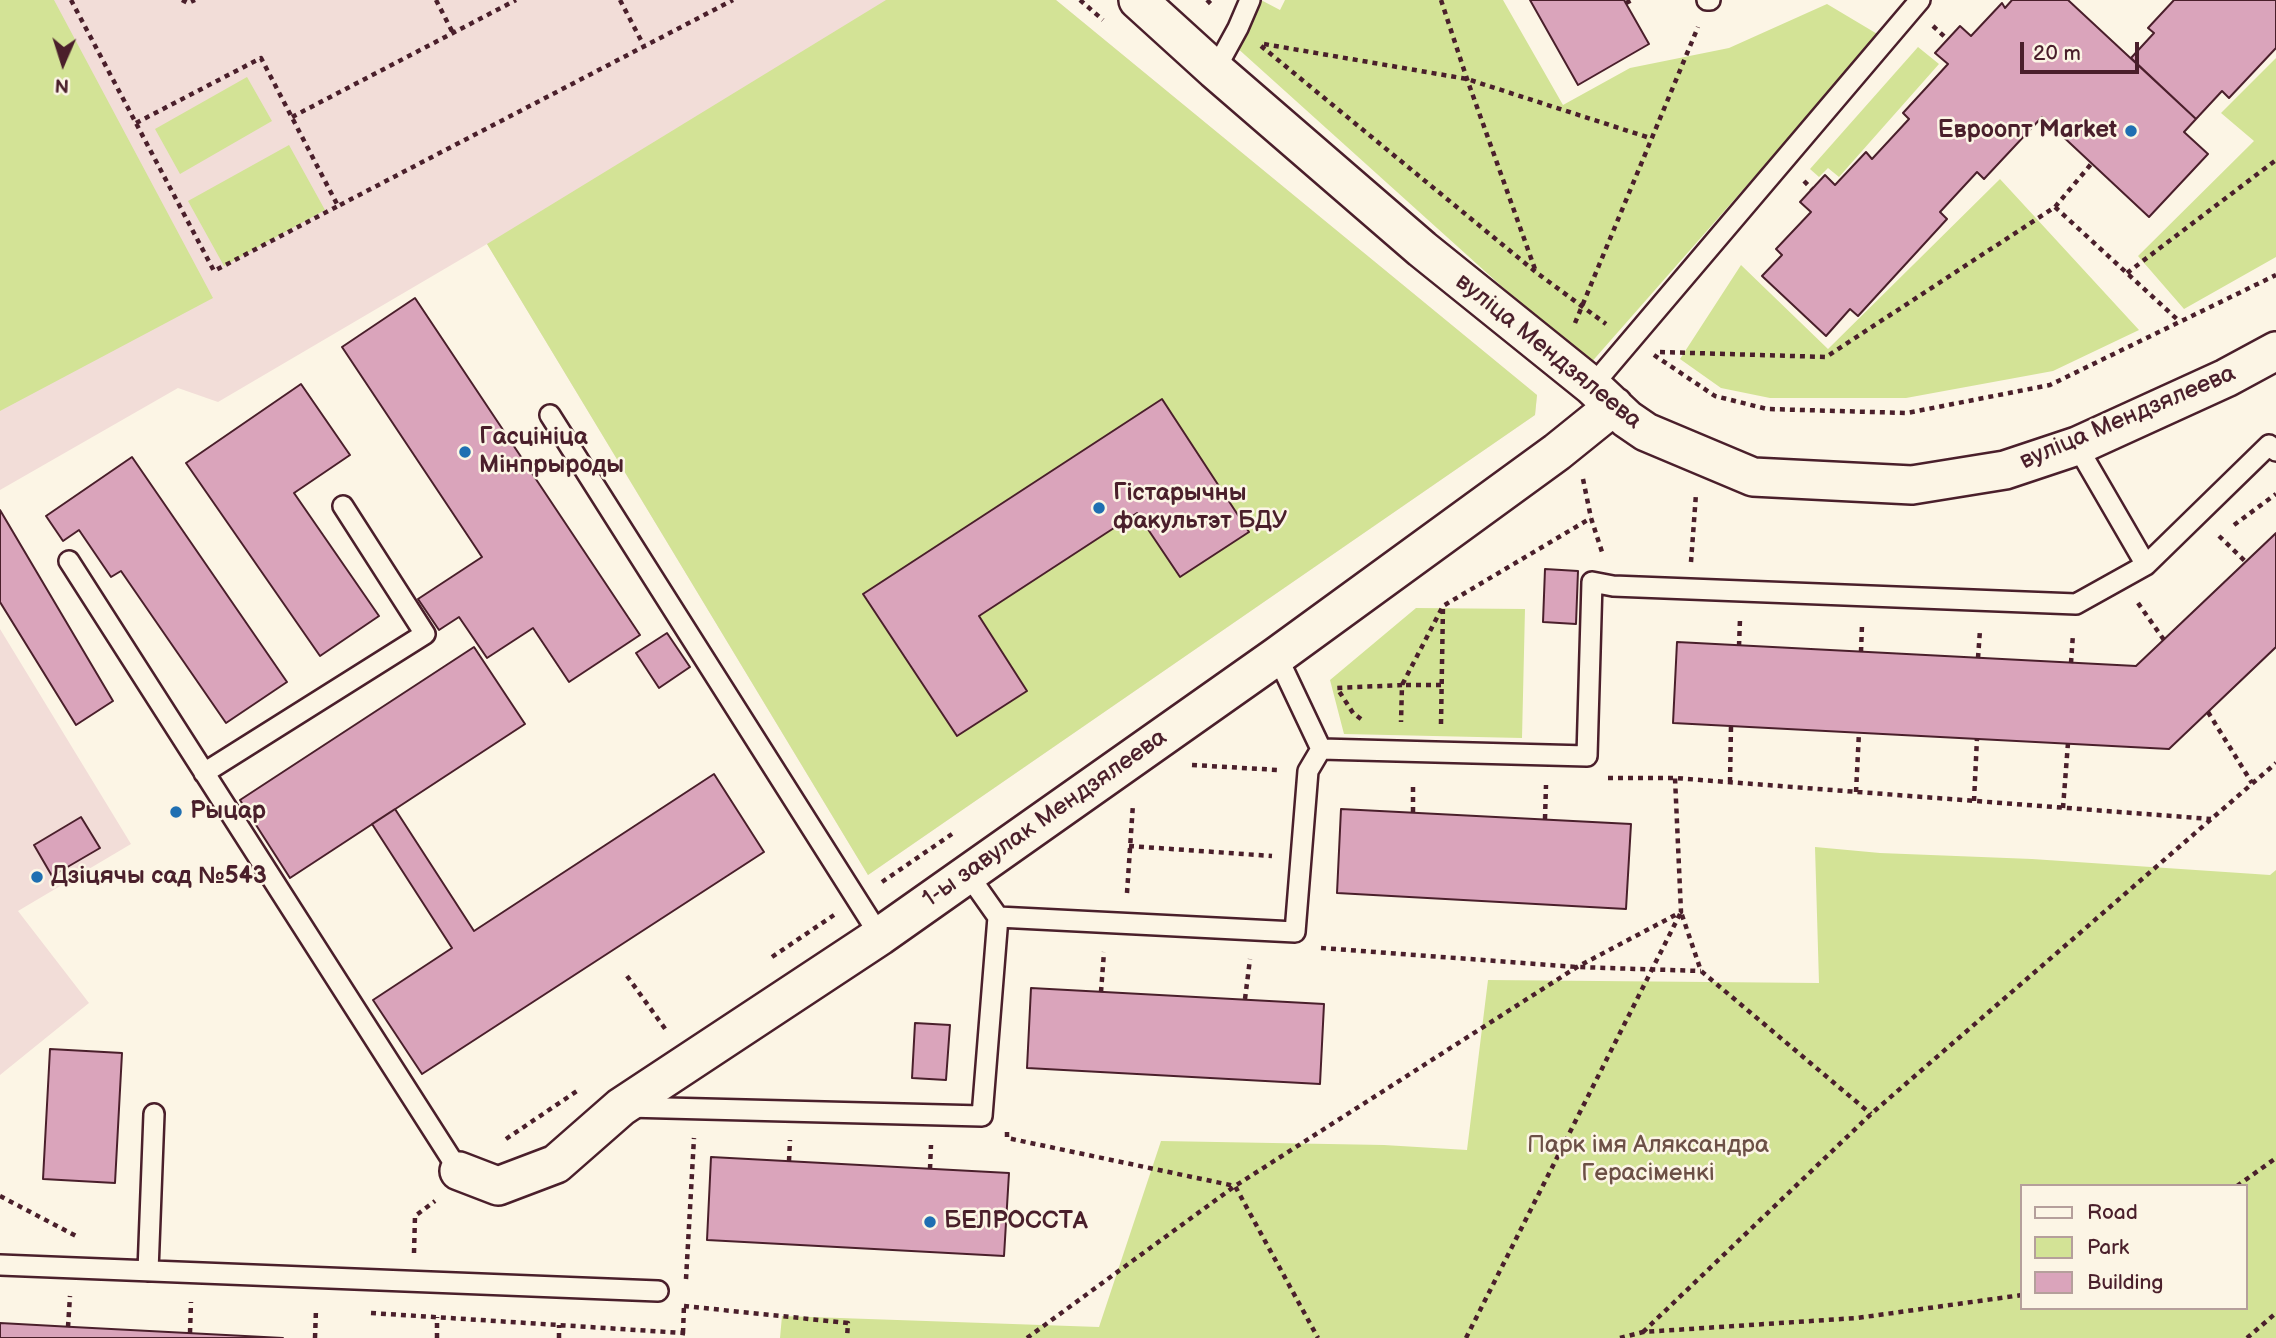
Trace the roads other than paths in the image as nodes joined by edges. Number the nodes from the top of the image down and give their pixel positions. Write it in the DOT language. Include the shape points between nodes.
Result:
graph roads {
  1 [pos="1138,0"];
  2 [pos="1250,0"];
  3 [pos="1920,0"];
  4 [pos="1215,70"];
  5 [pos="2276,351"];
  6 [pos="1603,396"];
  7 [pos="550,415"];
  8 [pos="2077,446"];
  9 [pos="2276,451"];
  10 [pos="343,506"];
  11 [pos="69,561"];
  12 [pos="2146,565"];
  13 [pos="1277,656"];
  14 [pos="1321,749"];
  15 [pos="204,774"];
  16 [pos="967,873"];
  17 [pos="998,917"];
  18 [pos="880,936"];
  19 [pos="621,1107"];
  20 [pos="154,1114"];
  21 [pos="459,1171"];
  22 [pos="0,1265"];
  23 [pos="148,1271"];
  24 [pos="658,1291"];
  1 -- 4 [label="street, вуліца Мендзялеева"];
  2 -- 4 [label="lane"];
  3 -- 6 [label="lane"];
  4 -- 6 [label="street, вуліца Мендзялеева"];
  5 -- 8 [label="street, вуліца Мендзялеева"];
  6 -- 8 [label="street, вуліца Мендзялеева" via="1646,432 1752,477 1912,485 2005,470"];
  6 -- 13 [label="street, 1-ы завулак Мендзялеева" via="1557,452"];
  7 -- 18 [label="lane"];
  8 -- 12 [label="lane"];
  9 -- 12 [label="lane" via="2269,444"];
  10 -- 15 [label="lane" via="425,634"];
  11 -- 15 [label="lane"];
  12 -- 14 [label="lane" via="2076,604 1592,582 1587,756 1441,751 1401,742"];
  13 -- 14 [label="lane"];
  13 -- 16 [label="street, 1-ы завулак Мендзялеева"];
  14 -- 17 [label="lane" via="1308,771 1295,932"];
  15 -- 21 [label="lane"];
  16 -- 17 [label="lane"];
  16 -- 18 [label="street, 1-ы завулак Мендзялеева"];
  17 -- 19 [label="lane" via="982,1116"];
  18 -- 19 [label="street, 1-ы завулак Мендзялеева"];
  19 -- 21 [label="street, 1-ы завулак Мендзялеева" via="556,1164 498,1186"];
  20 -- 23 [label="lane"];
  22 -- 23 [label="lane"];
  23 -- 24 [label="lane"];
}
